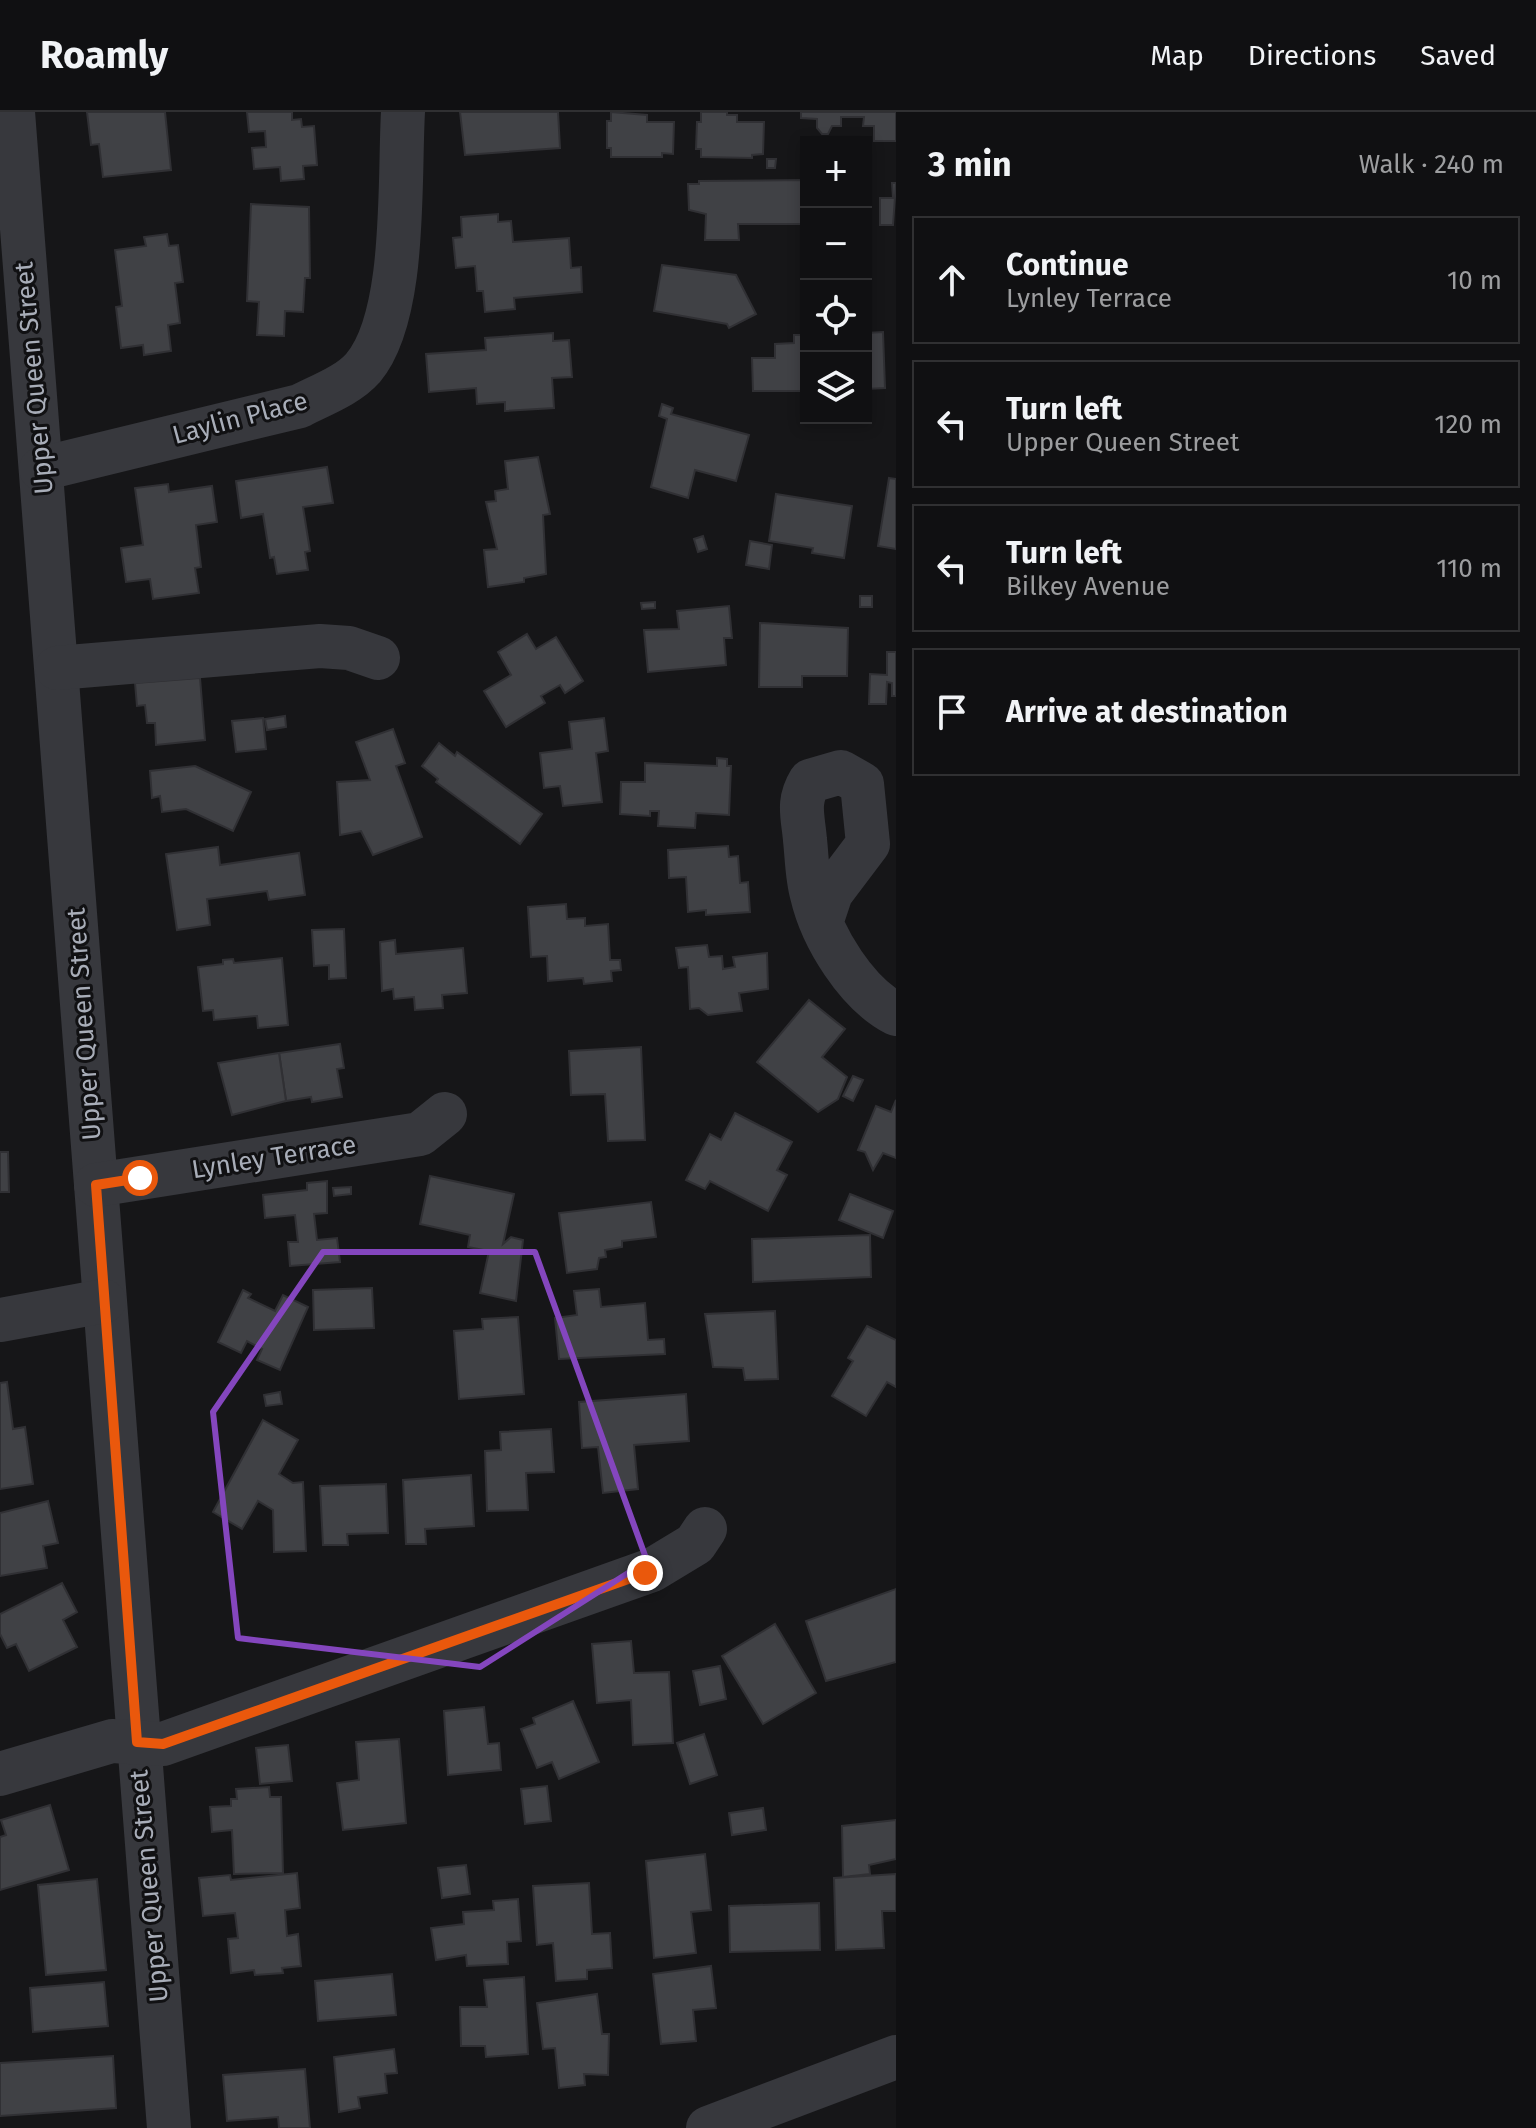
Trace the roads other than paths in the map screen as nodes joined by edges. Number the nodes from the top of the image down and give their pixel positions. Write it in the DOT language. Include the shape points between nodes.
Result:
graph roads {
  1 [pos="13,112"];
  2 [pos="403,112"];
  3 [pos="14,315"];
  4 [pos="41,469"];
  5 [pos="378,658"];
  6 [pos="57,668"];
  7 [pos="822,920"];
  8 [pos="896,1014"];
  9 [pos="445,1114"];
  10 [pos="96,1185"];
  11 [pos="104,1301"];
  12 [pos="0,1320"];
  13 [pos="705,1529"];
  14 [pos="137,1742"];
  15 [pos="0,1774"];
  16 [pos="896,2057"];
  17 [pos="169,2128"];
  18 [pos="708,2128"];
  1 -- 3 [label="street, Upper Queen Street"];
  2 -- 4 [label="street, Laylin Place" via="393,294 385,328 362,368 300,406"];
  3 -- 4 [label="street, Upper Queen Street"];
  4 -- 6 [label="street, Upper Queen Street"];
  5 -- 6 [label="street" via="320,646"];
  6 -- 10 [label="street, Upper Queen Street"];
  7 -- 8 [label="street" via="843,961 881,1006"];
  9 -- 10 [label="street, Lynley Terrace" via="420,1134"];
  10 -- 11 [label="street, Upper Queen Street"];
  11 -- 12 [label="street"];
  11 -- 14 [label="street, Upper Queen Street"];
  13 -- 14 [label="street" via="695,1544 652,1570 163,1744"];
  14 -- 15 [label="street" via="112,1741"];
  14 -- 17 [label="street, Upper Queen Street"];
  16 -- 18 [label="street"];
}
